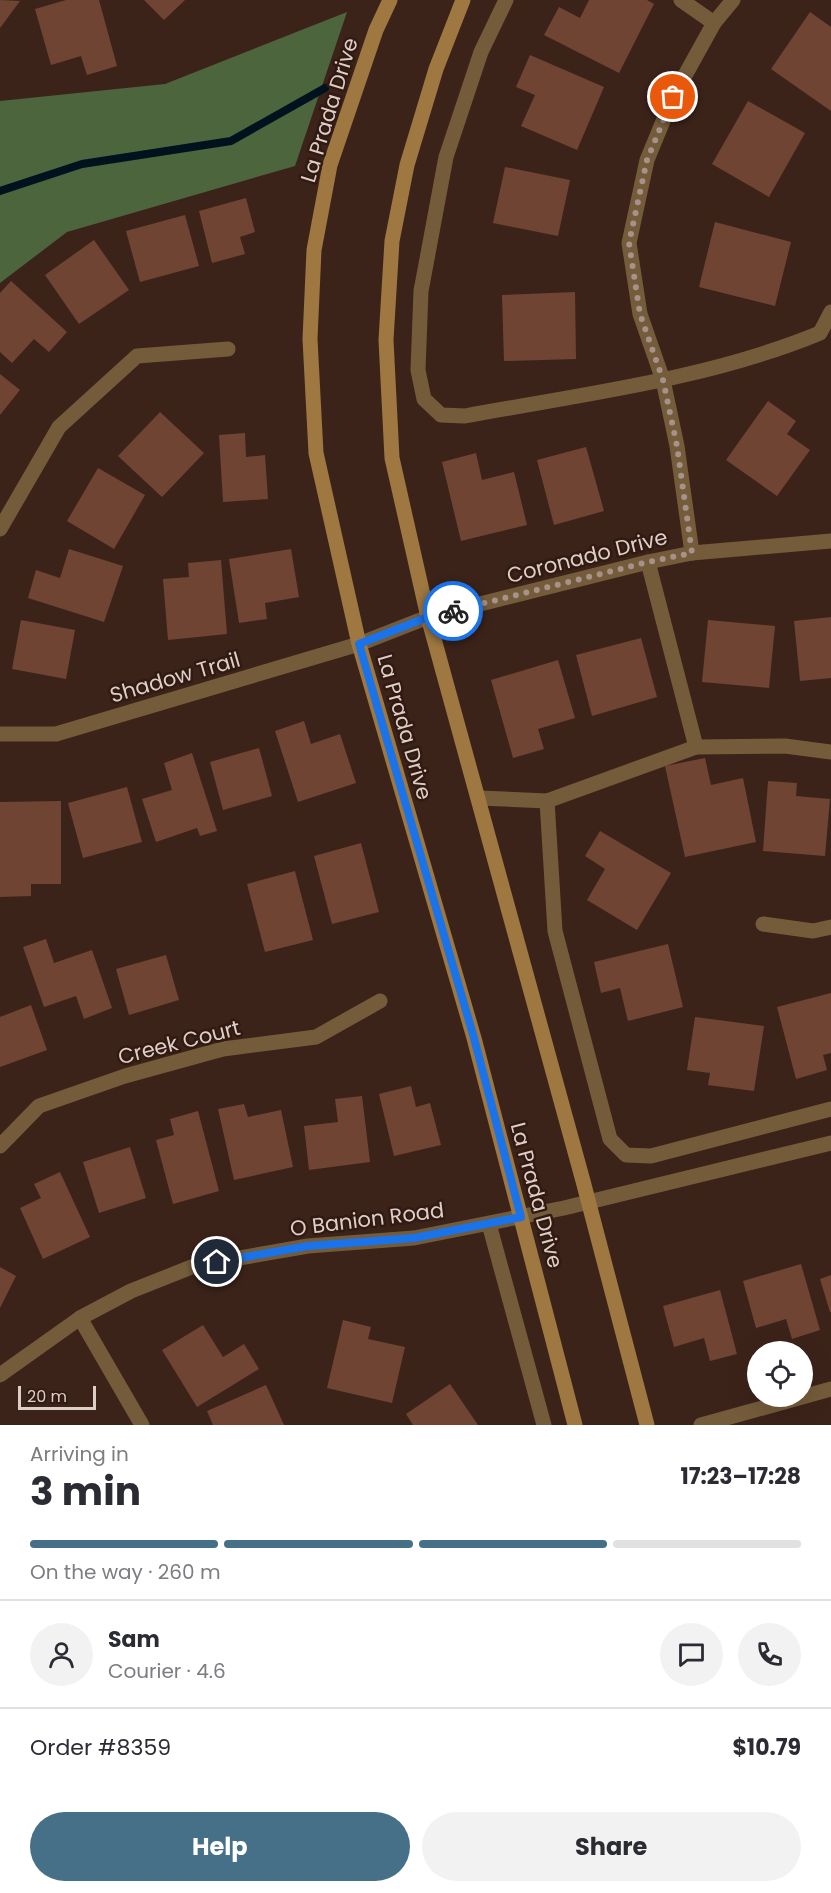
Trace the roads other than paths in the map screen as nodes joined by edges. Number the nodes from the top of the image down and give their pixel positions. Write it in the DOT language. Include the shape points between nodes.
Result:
graph roads {
  1 [pos="390,0"];
  2 [pos="463,0"];
  3 [pos="506,0"];
  4 [pos="681,0"];
  5 [pos="733,0"];
  6 [pos="714,23"];
  7 [pos="831,312"];
  8 [pos="228,350"];
  9 [pos="663,380"];
  10 [pos="0,529"];
  11 [pos="831,541"];
  12 [pos="692,553"];
  13 [pos="648,562"];
  14 [pos="428,617"];
  15 [pos="359,644"];
  16 [pos="0,734"];
  17 [pos="696,747"];
  18 [pos="831,752"];
  19 [pos="480,798"];
  20 [pos="547,801"];
  21 [pos="764,924"];
  22 [pos="831,927"];
  23 [pos="380,1001"];
  24 [pos="831,1109"];
  25 [pos="831,1143"];
  26 [pos="0,1146"];
  27 [pos="588,1202"];
  28 [pos="521,1217"];
  29 [pos="489,1224"];
  30 [pos="80,1318"];
  31 [pos="0,1375"];
  32 [pos="831,1389"];
  33 [pos="142,1425"];
  34 [pos="544,1425"];
  35 [pos="575,1425"];
  36 [pos="647,1425"];
  37 [pos="701,1425"];
  1 -- 15 [label="main road, La Prada Drive" via="330,165 314,250 310,339 316,453"];
  2 -- 14 [label="main road" via="436,69 407,165 392,241 387,329 392,458"];
  3 -- 9 [label="street" via="481,52 446,157 421,291 418,369 424,399 441,415 465,416"];
  4 -- 6 [label="street"];
  5 -- 6 [label="street"];
  6 -- 9 [label="street" via="673,97 647,160 629,243 640,314"];
  7 -- 9 [label="street" via="820,333 785,348"];
  8 -- 10 [label="street" via="137,356 59,427"];
  9 -- 12 [label="street"];
  11 -- 12 [label="street, Coronado Drive"];
  12 -- 13 [label="street, Coronado Drive"];
  13 -- 14 [label="street, Coronado Drive"];
  13 -- 17 [label="street"];
  14 -- 15 [label="street, Coronado Drive"];
  14 -- 19 [label="main road"];
  15 -- 16 [label="street, Shadow Trail" via="56,734"];
  15 -- 28 [label="main road, La Prada Drive" via="474,1038"];
  17 -- 18 [label="street" via="785,746"];
  17 -- 20 [label="street"];
  19 -- 20 [label="street"];
  19 -- 27 [label="main road"];
  20 -- 24 [label="street" via="555,931 610,1138 626,1155 651,1156"];
  21 -- 22 [label="street" via="813,932"];
  23 -- 26 [label="street, Creek Court" via="316,1037 223,1049 125,1076 39,1106"];
  25 -- 27 [label="street, O Banion Road"];
  27 -- 28 [label="street, O Banion Road"];
  27 -- 36 [label="main road"];
  28 -- 29 [label="street, O Banion Road"];
  28 -- 35 [label="main road, La Prada Drive"];
  29 -- 30 [label="street, O Banion Road" via="414,1238 308,1246 194,1266"];
  29 -- 34 [label="street"];
  30 -- 31 [label="street, O Banion Road"];
  30 -- 33 [label="street"];
  32 -- 37 [label="street"];
}
